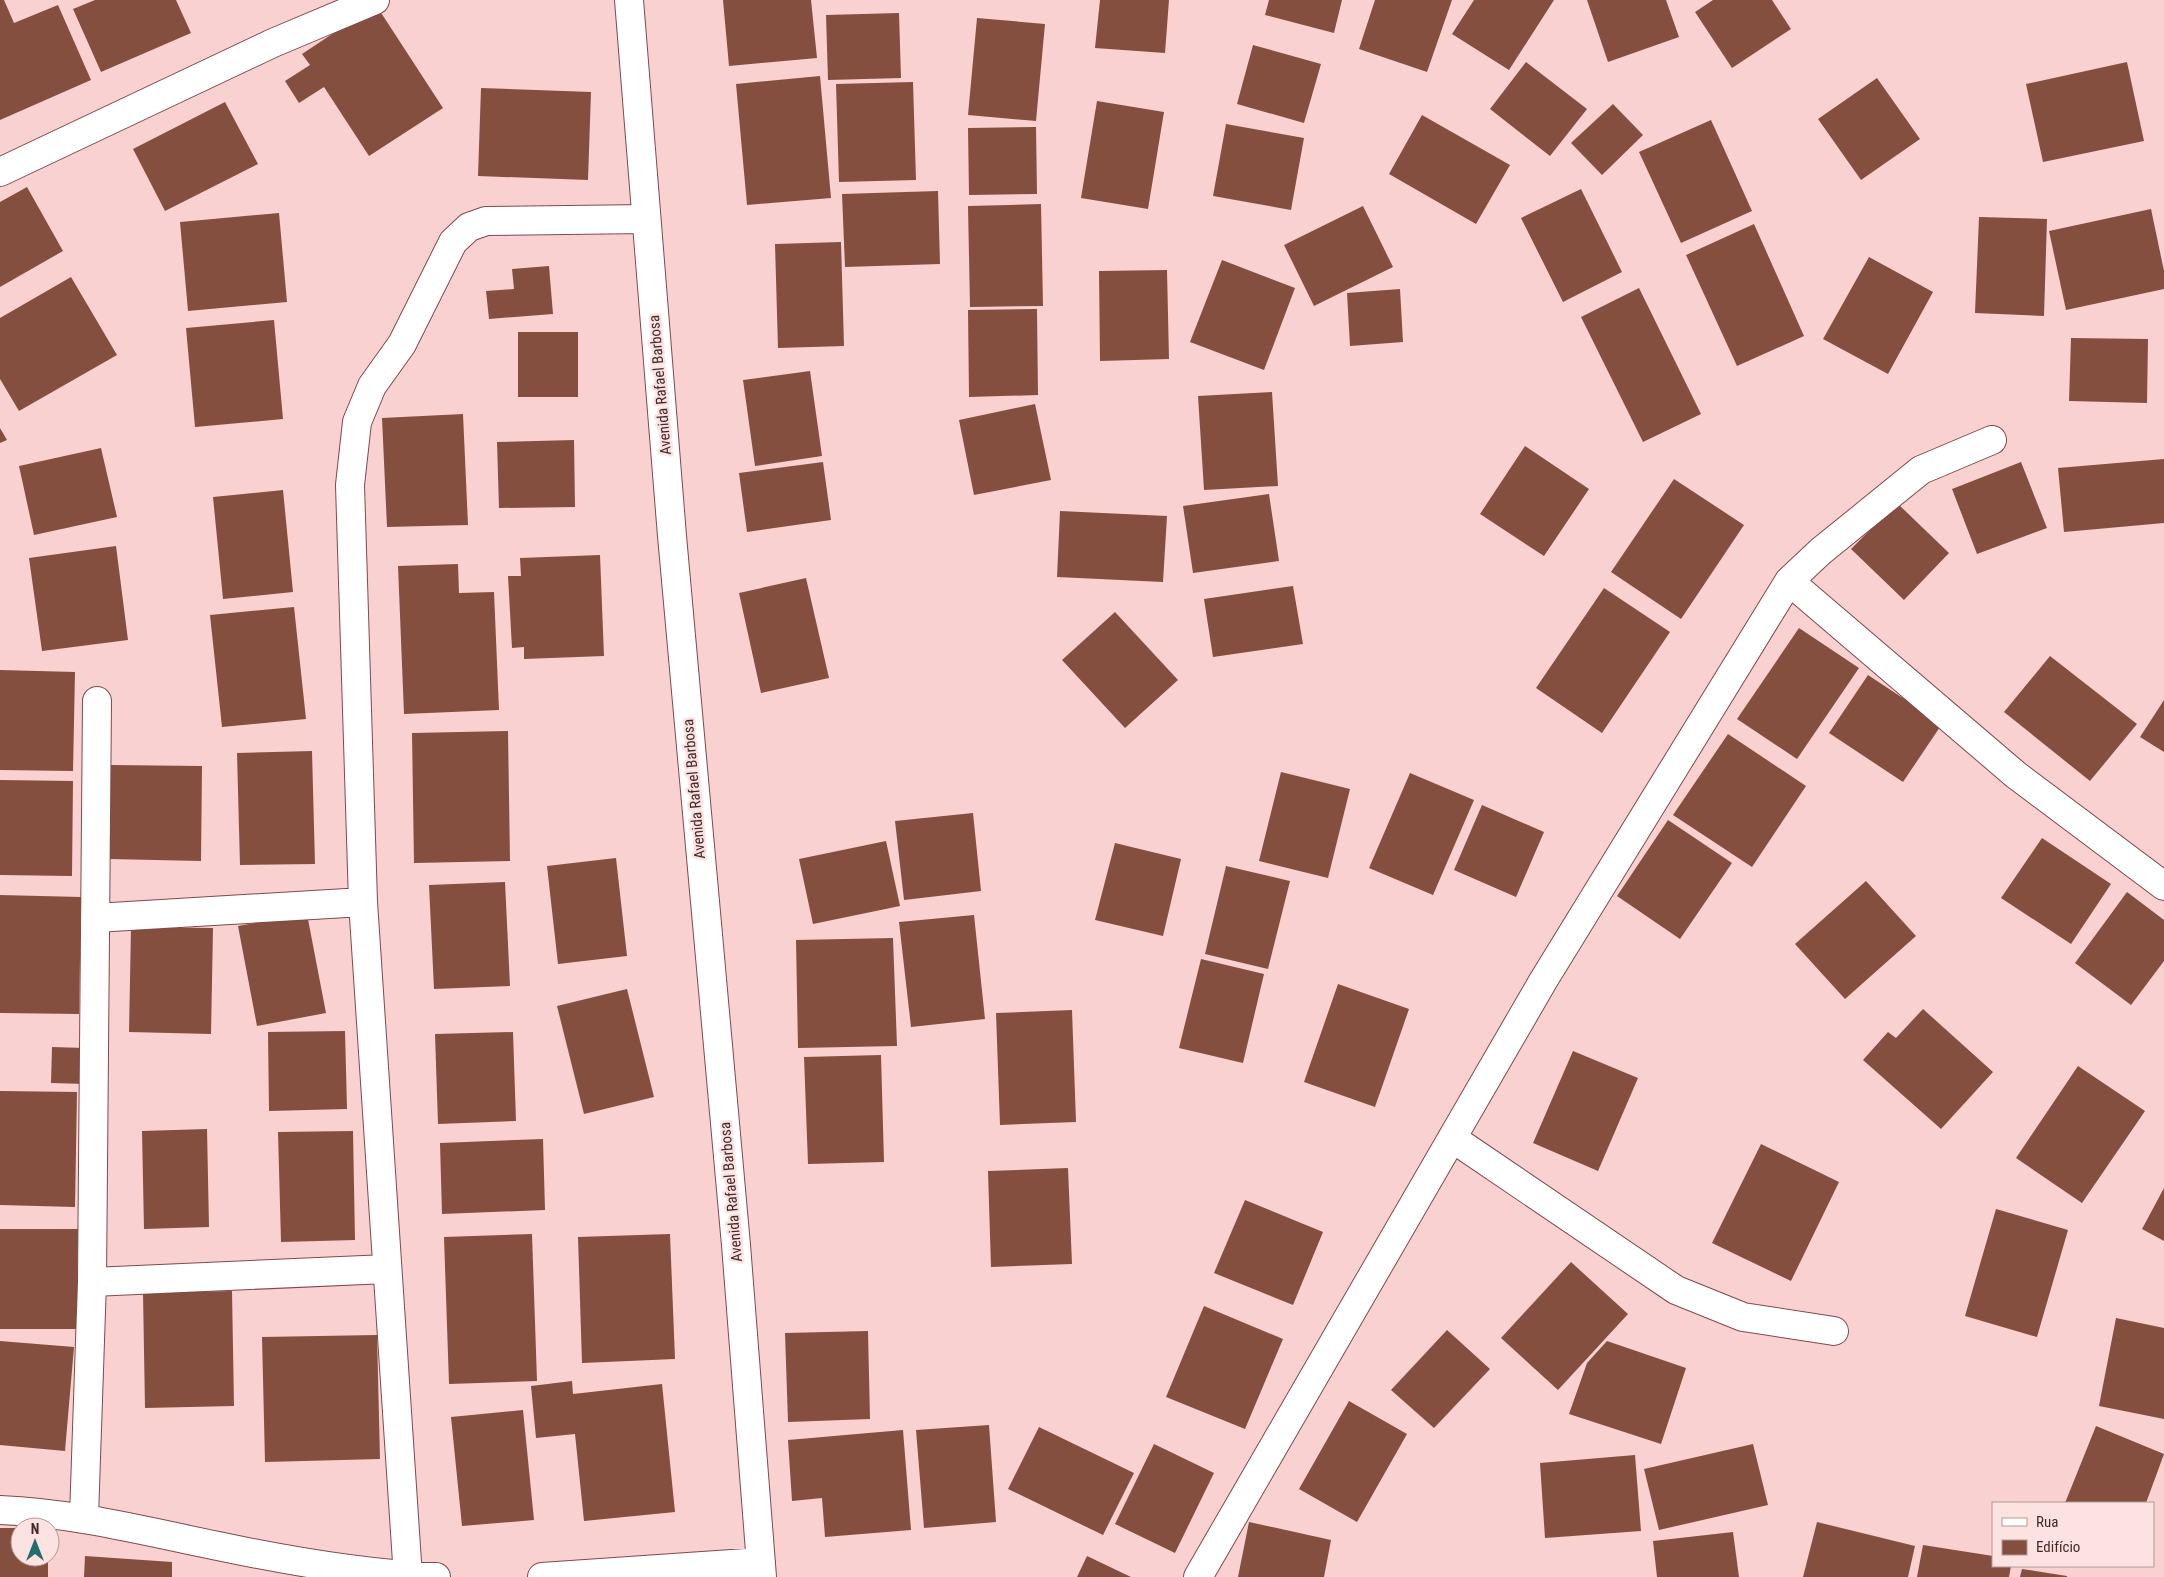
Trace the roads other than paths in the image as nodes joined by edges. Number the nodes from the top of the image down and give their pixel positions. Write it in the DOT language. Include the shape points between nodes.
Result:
graph roads {
  1 [pos="375,0"];
  2 [pos="629,0"];
  3 [pos="0,172"];
  4 [pos="646,219"];
  5 [pos="1992,440"];
  6 [pos="1789,581"];
  7 [pos="97,701"];
  8 [pos="2164,886"];
  9 [pos="363,902"];
  10 [pos="95,918"];
  11 [pos="1452,1138"];
  12 [pos="387,1269"];
  13 [pos="92,1282"];
  14 [pos="1834,1330"];
  15 [pos="0,1510"];
  16 [pos="84,1517"];
  17 [pos="761,1570"];
  18 [pos="408,1576"];
  19 [pos="436,1577"];
  20 [pos="542,1577"];
  21 [pos="1198,1577"];
  1 -- 3 [label="street" via="273,44"];
  2 -- 4 [label="street, Avenida Rafael Barbosa"];
  4 -- 9 [label="street" via="486,221 469,227 453,242 402,344 372,386 357,422 350,485"];
  4 -- 17 [label="street, Avenida Rafael Barbosa" via="736,1245"];
  5 -- 6 [label="street" via="1921,470"];
  6 -- 8 [label="street" via="2016,775"];
  6 -- 11 [label="street" via="1543,981"];
  7 -- 10 [label="street"];
  9 -- 10 [label="street"];
  9 -- 12 [label="street"];
  10 -- 13 [label="street"];
  11 -- 14 [label="street" via="1676,1290 1743,1317"];
  11 -- 21 [label="street"];
  12 -- 13 [label="street"];
  12 -- 18 [label="street"];
  13 -- 16 [label="street"];
  15 -- 16 [label="street"];
  16 -- 18 [label="street" via="219,1546"];
  17 -- 20 [label="street"];
  18 -- 19 [label="street"];
}
